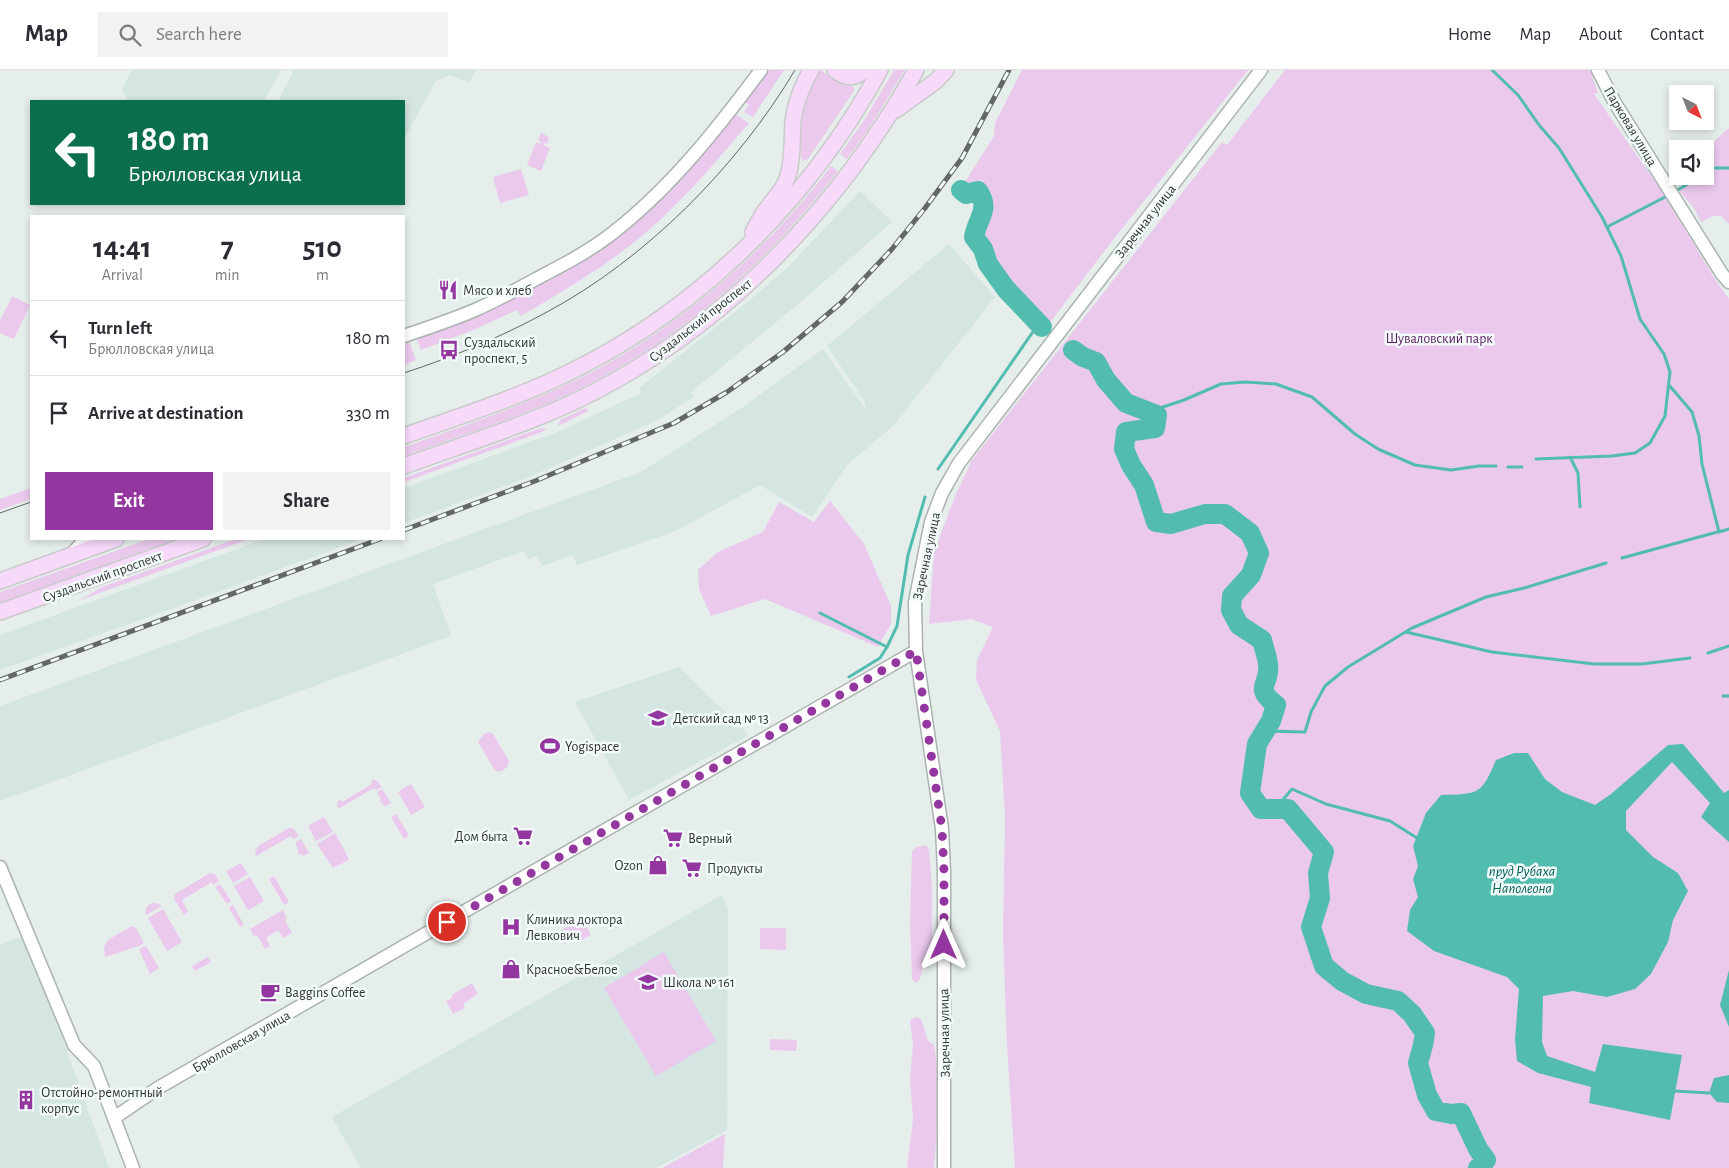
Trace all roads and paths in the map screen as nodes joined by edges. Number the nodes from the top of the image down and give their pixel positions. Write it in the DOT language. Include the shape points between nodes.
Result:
graph roads {
  1 [pos="761,70"];
  2 [pos="811,70"];
  3 [pos="834,70"];
  4 [pos="865,70"];
  5 [pos="880,70"];
  6 [pos="916,70"];
  7 [pos="946,70"];
  8 [pos="1261,70"];
  9 [pos="1598,70"];
  10 [pos="892,112"];
  11 [pos="743,251"];
  12 [pos="1729,282"];
  13 [pos="405,336"];
  14 [pos="405,436"];
  15 [pos="405,466"];
  16 [pos="85,540"];
  17 [pos="113,540"];
  18 [pos="200,540"];
  19 [pos="73,553"];
  20 [pos="0,580"];
  21 [pos="0,612"];
  22 [pos="916,651"];
  23 [pos="0,867"];
  24 [pos="114,1118"];
  25 [pos="133,1168"];
  26 [pos="944,1168"];
  1 -- 13 [label="street" via="678,172 610,235 557,268 473,311"];
  2 -- 11 [label="main road" via="802,86 793,120 789,173"];
  3 -- 4 [label="main road" via="848,78"];
  5 -- 11 [label="main road, Суздальский проспект" via="814,173"];
  6 -- 10 [label="main road, Суздальский проспект"];
  7 -- 10 [label="main road" via="936,81"];
  8 -- 22 [label="street, Заречная улица" via="959,463 931,522 915,602"];
  9 -- 12 [label="street, Парковая улица" via="1615,103"];
  10 -- 15 [label="main road, Суздальский проспект" via="836,190 771,262 661,352 628,374 549,413"];
  11 -- 14 [label="main road, Суздальский проспект" via="681,302 614,349 551,381"];
  16 -- 19 [label="street"];
  17 -- 19 [label="main road"];
  18 -- 21 [label="main road, Суздальский проспект"];
  19 -- 20 [label="main road"];
  22 -- 24 [label="street, Брюлловская улица" via="158,1088"];
  22 -- 26 [label="street, Заречная улица" via="942,829"];
  23 -- 24 [label="street" via="74,1045 94,1066"];
  24 -- 25 [label="street"];
}
